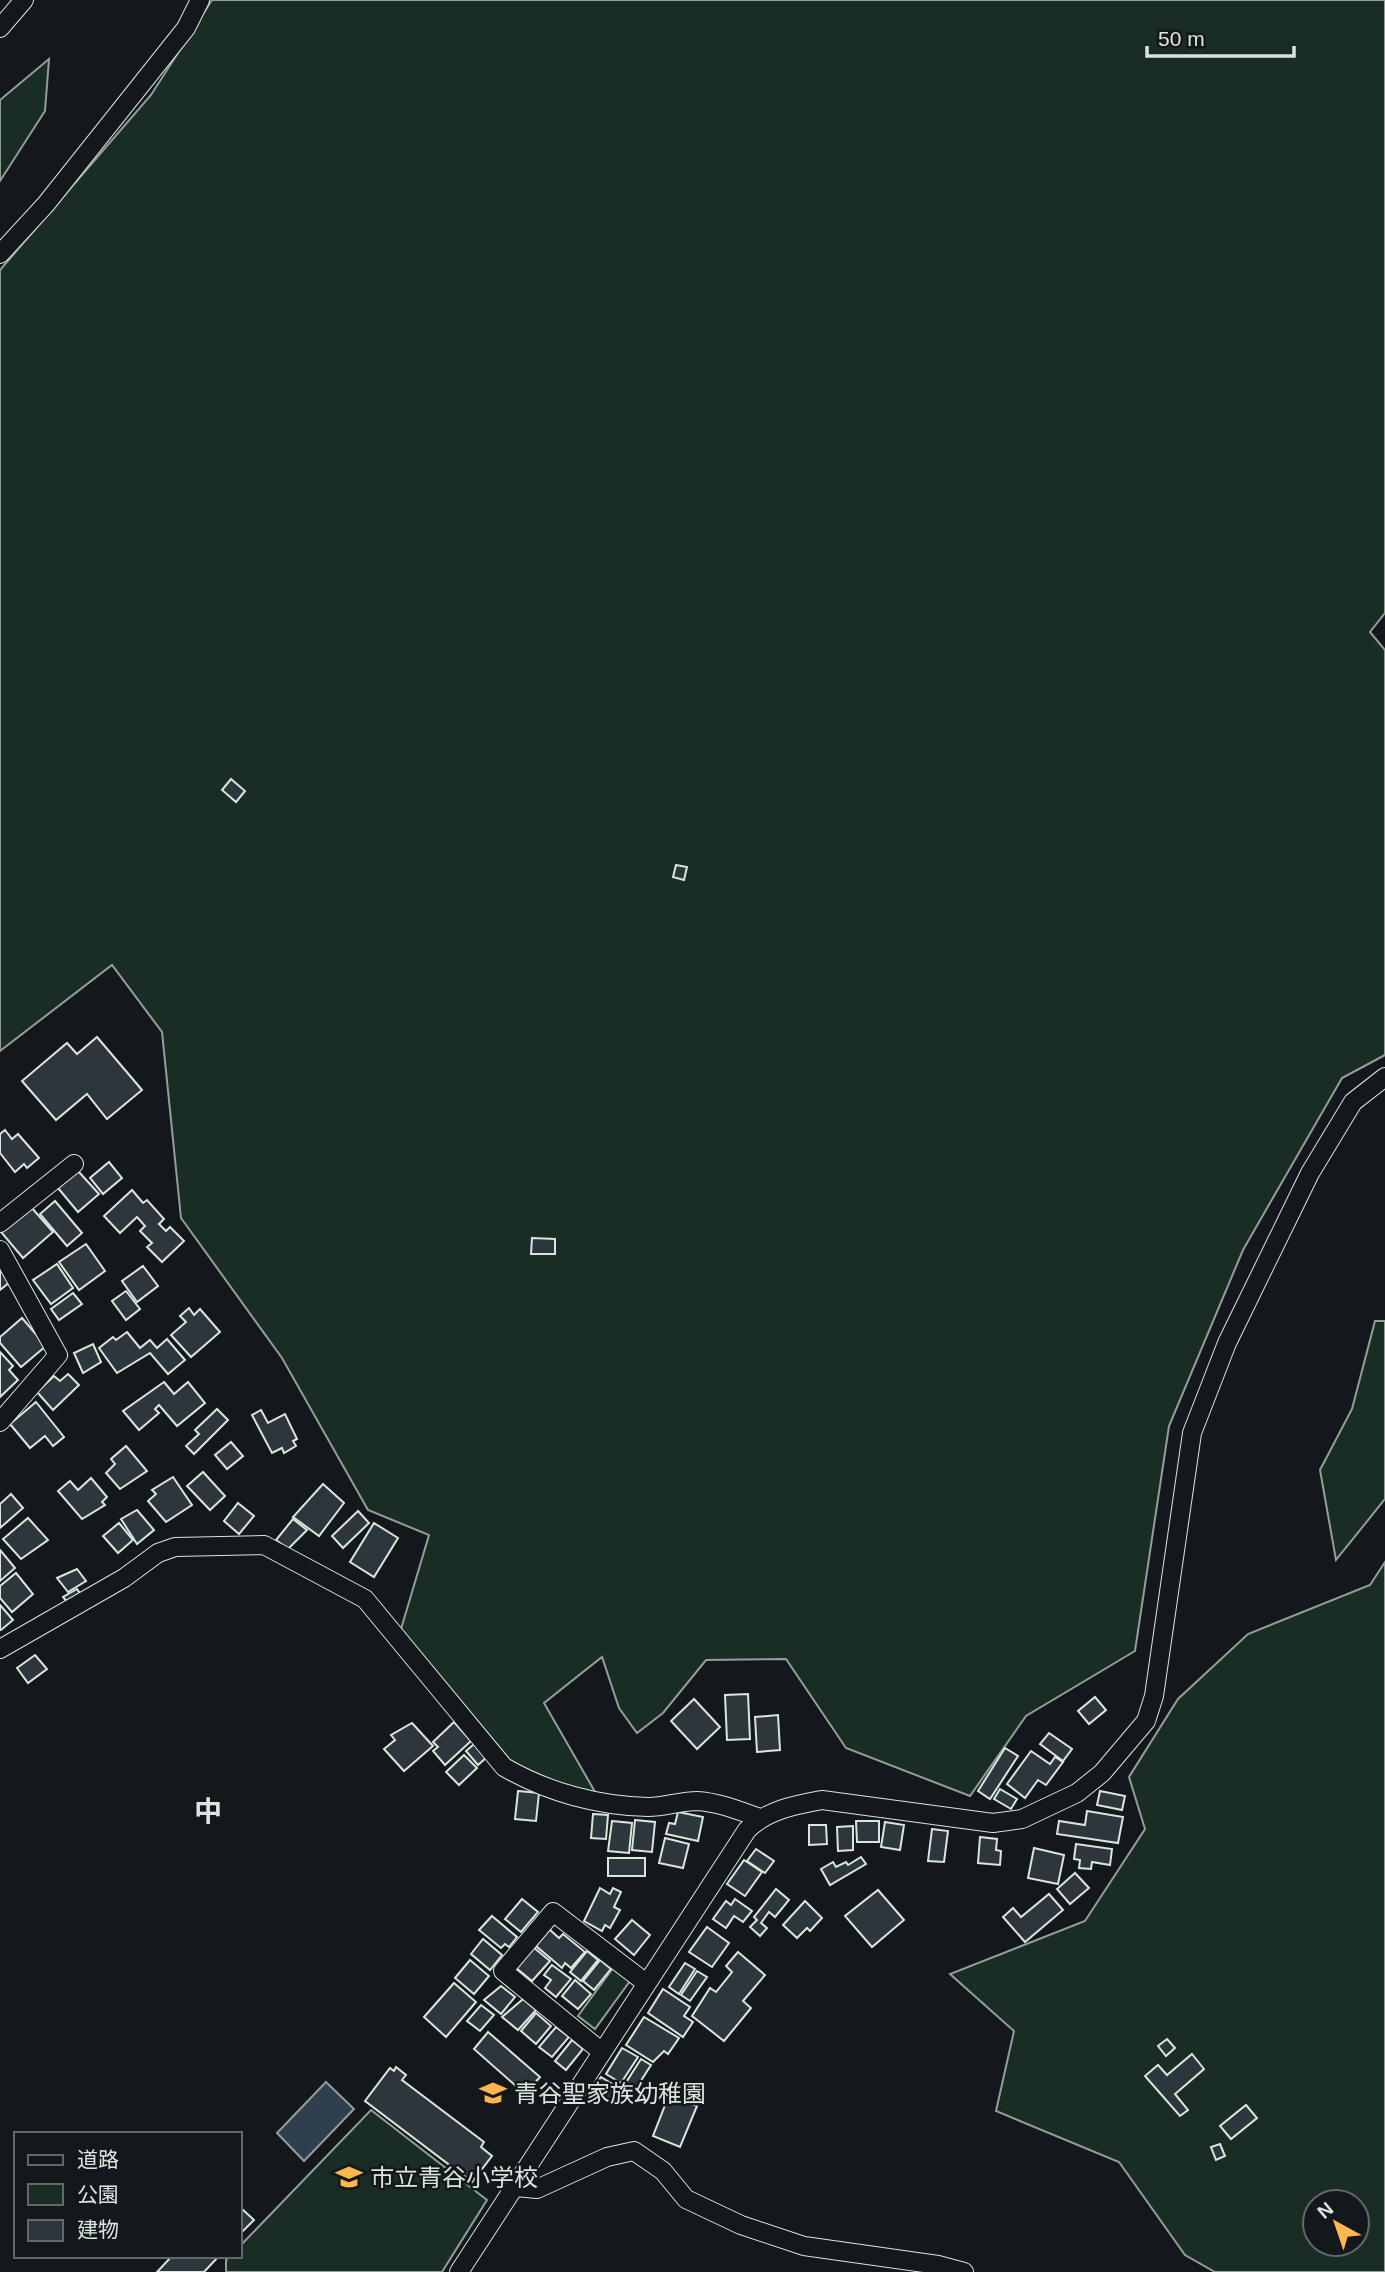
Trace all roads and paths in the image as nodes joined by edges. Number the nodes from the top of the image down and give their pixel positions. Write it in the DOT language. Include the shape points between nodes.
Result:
graph roads {
  1 [pos="24,0"];
  2 [pos="200,0"];
  3 [pos="0,29"];
  4 [pos="0,254"];
  5 [pos="1385,1077"];
  6 [pos="74,1164"];
  7 [pos="0,1223"];
  8 [pos="0,1250"];
  9 [pos="0,1422"];
  10 [pos="0,1649"];
  11 [pos="760,1818"];
  12 [pos="646,1983"];
  13 [pos="602,2052"];
  14 [pos="516,2188"];
  15 [pos="459,2272"];
  16 [pos="964,2272"];
  1 -- 3 [label="street"];
  2 -- 4 [label="street" via="186,28 46,204"];
  5 -- 11 [label="street" via="1353,1102 1310,1173 1227,1343 1192,1433 1154,1696 1146,1721 1128,1745 1077,1793 1022,1819 993,1823 822,1800"];
  6 -- 7 [label="street"];
  8 -- 9 [label="street" via="58,1355"];
  10 -- 11 [label="street" via="124,1578 158,1553 175,1547 264,1545 365,1599 504,1767 533,1784 596,1802 650,1807 696,1801"];
  11 -- 12 [label="street" via="747,1830"];
  12 -- 13 [label="street"];
  12 -- 13 [label="street" via="553,1912 503,1970"];
  13 -- 14 [label="street" via="531,2157"];
  14 -- 15 [label="street"];
  14 -- 16 [label="street" via="537,2189 607,2157 634,2151 663,2171 686,2199 741,2225 804,2246"];
}
